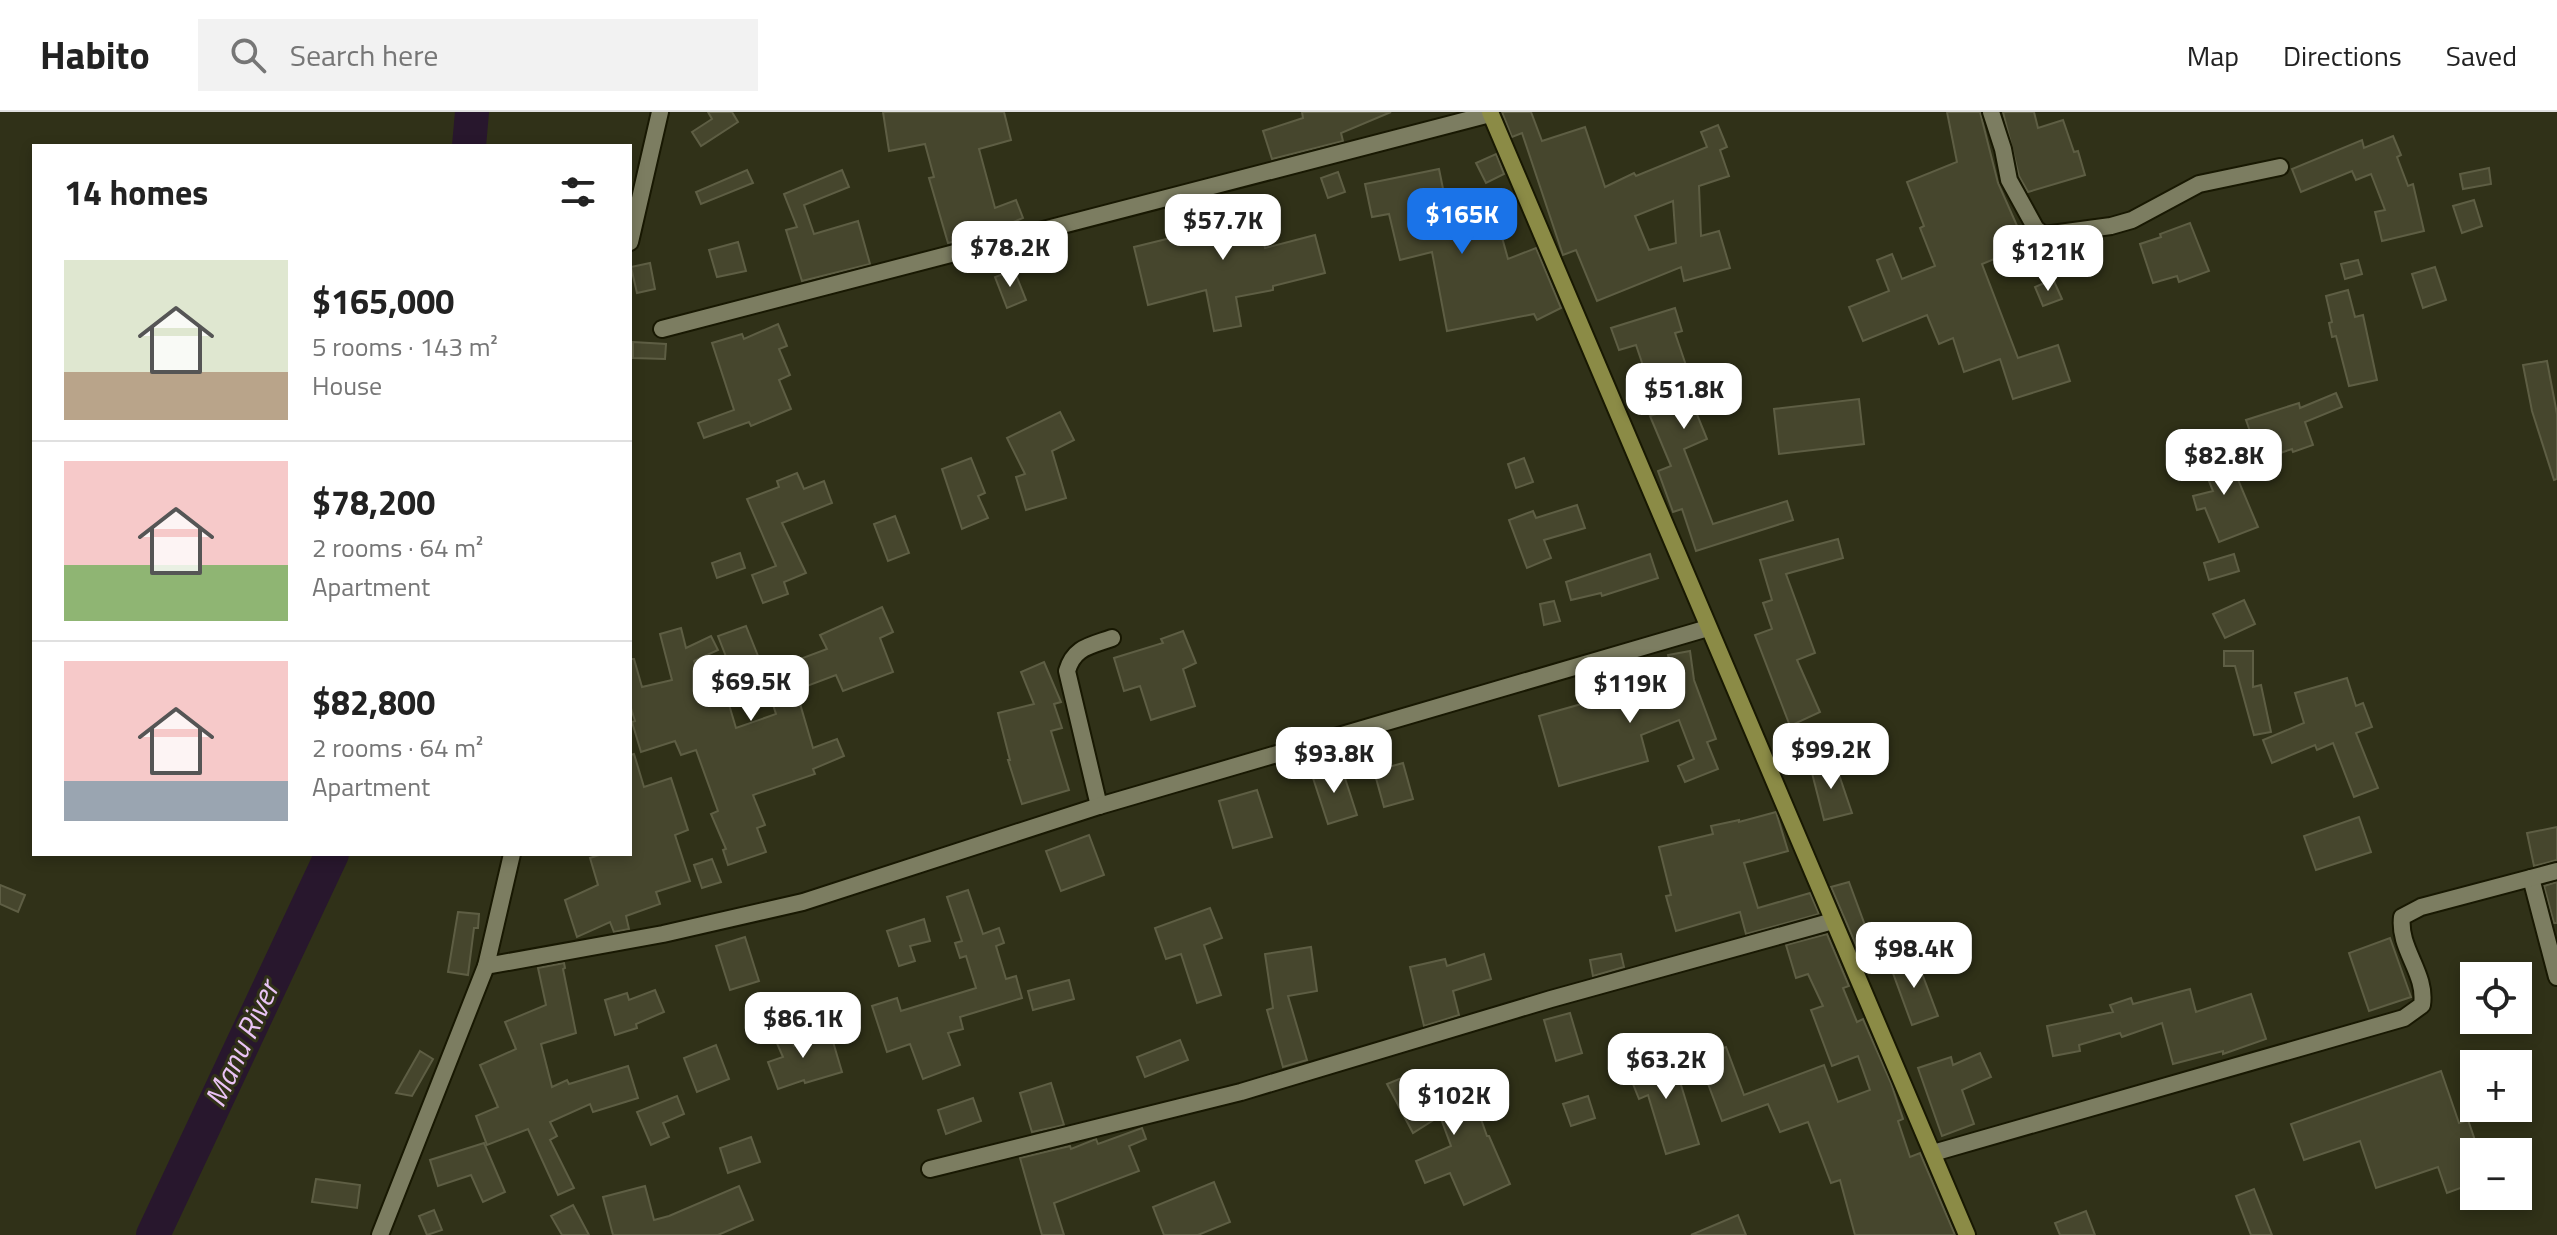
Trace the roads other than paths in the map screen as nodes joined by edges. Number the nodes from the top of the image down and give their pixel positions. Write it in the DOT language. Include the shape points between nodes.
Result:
graph roads {
  1 [pos="660,112"];
  2 [pos="1991,112"];
  3 [pos="1490,113"];
  4 [pos="2280,167"];
  5 [pos="632,233"];
  6 [pos="662,329"];
  7 [pos="1708,628"];
  8 [pos="1112,638"];
  9 [pos="1099,806"];
  10 [pos="512,856"];
  11 [pos="2557,871"];
  12 [pos="2531,878"];
  13 [pos="1833,921"];
  14 [pos="486,966"];
  15 [pos="2557,977"];
  16 [pos="1933,1153"];
  17 [pos="930,1169"];
  18 [pos="380,1235"];
  19 [pos="1967,1235"];
  1 -- 5 [label="street"];
  2 -- 4 [label="street" via="2009,180 2044,235 2132,220 2199,184"];
  3 -- 6 [label="street"];
  3 -- 7 [label="main road"];
  7 -- 9 [label="street"];
  7 -- 13 [label="main road"];
  8 -- 9 [label="street" via="1071,656 1067,671"];
  9 -- 14 [label="street" via="803,902"];
  10 -- 14 [label="street"];
  11 -- 12 [label="street"];
  12 -- 15 [label="street"];
  12 -- 16 [label="street" via="2421,907 2402,917 2400,933 2425,989 2422,1005 2404,1018"];
  13 -- 16 [label="main road"];
  13 -- 17 [label="street" via="1241,1092"];
  14 -- 18 [label="street"];
  16 -- 19 [label="main road"];
}
